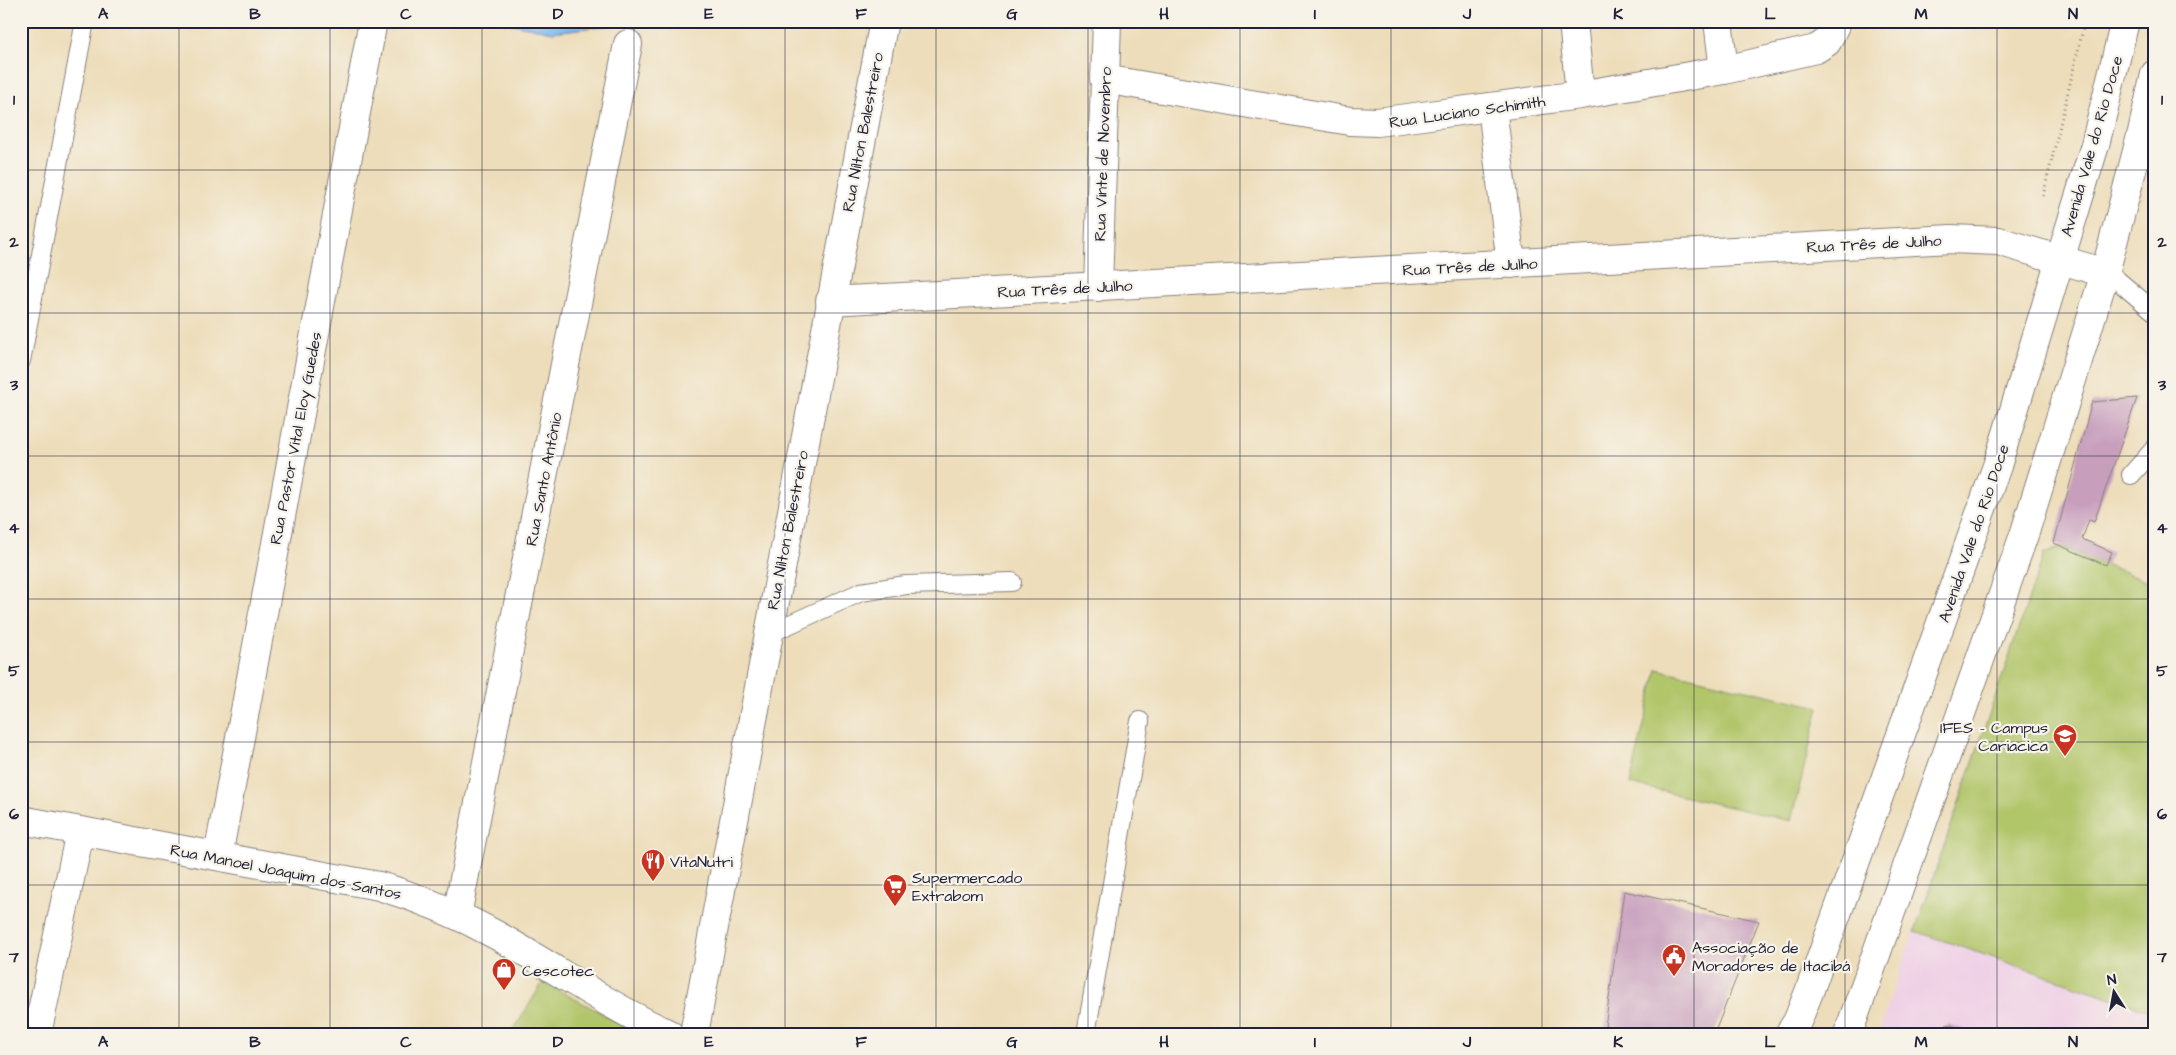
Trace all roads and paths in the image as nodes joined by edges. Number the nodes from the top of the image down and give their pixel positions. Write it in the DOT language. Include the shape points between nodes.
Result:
graph roads {
  1 [pos="85,21"];
  2 [pos="373,21"];
  3 [pos="1107,21"];
  4 [pos="1573,21"];
  5 [pos="1718,21"];
  6 [pos="2085,21"];
  7 [pos="2125,21"];
  8 [pos="883,26"];
  9 [pos="1832,31"];
  10 [pos="628,44"];
  11 [pos="1724,70"];
  12 [pos="2155,74"];
  13 [pos="1104,79"];
  14 [pos="1580,95"];
  15 [pos="1492,107"];
  16 [pos="2043,199"];
  17 [pos="2059,259"];
  18 [pos="1511,264"];
  19 [pos="2105,273"];
  20 [pos="1098,286"];
  21 [pos="830,302"];
  22 [pos="2155,312"];
  23 [pos="21,361"];
  24 [pos="2155,448"];
  25 [pos="2131,475"];
  26 [pos="1012,582"];
  27 [pos="768,634"];
  28 [pos="1140,721"];
  29 [pos="21,820"];
  30 [pos="80,832"];
  31 [pos="218,856"];
  32 [pos="457,915"];
  33 [pos="37,1034"];
  34 [pos="669,1034"];
  35 [pos="694,1034"];
  36 [pos="1086,1034"];
  37 [pos="1789,1034"];
  38 [pos="1848,1034"];
  1 -- 23 [label="lane"];
  2 -- 31 [label="street, Rua Pastor Vital Eloy Guedes"];
  3 -- 13 [label="street, Rua Vinte de Novembro"];
  4 -- 14 [label="street"];
  5 -- 11 [label="street"];
  6 -- 16 [label="path"];
  7 -- 17 [label="street, Avenida Vale do Rio Doce" via="2095,145"];
  8 -- 21 [label="street, Rua Nílton Balestreiro"];
  9 -- 11 [label="street, Rua Luciano Schimith" via="1816,49"];
  10 -- 32 [label="street, Rua Santo Antônio"];
  11 -- 14 [label="street, Rua Luciano Schimith"];
  12 -- 19 [label="street"];
  13 -- 15 [label="street, Rua Luciano Schimith" via="1350,121 1405,120"];
  13 -- 20 [label="street, Rua Vinte de Novembro"];
  14 -- 15 [label="street, Rua Luciano Schimith"];
  15 -- 18 [label="street"];
  17 -- 18 [label="street, Rua Três de Julho" via="1998,241 1968,239"];
  17 -- 19 [label="street, Rua Três de Julho"];
  17 -- 37 [label="street, Avenida Vale do Rio Doce" via="1997,466 1809,992"];
  18 -- 20 [label="street, Rua Três de Julho"];
  19 -- 22 [label="lane"];
  19 -- 38 [label="street" via="2007,586"];
  20 -- 21 [label="street, Rua Três de Julho"];
  21 -- 27 [label="street, Rua Nílton Balestreiro"];
  24 -- 25 [label="lane"];
  26 -- 27 [label="lane" via="906,585 861,592"];
  27 -- 35 [label="street, Rua Nílton Balestreiro"];
  28 -- 36 [label="lane"];
  29 -- 30 [label="street, Rua Manoel Joaquim dos Santos"];
  30 -- 31 [label="street, Rua Manoel Joaquim dos Santos"];
  30 -- 33 [label="street"];
  31 -- 32 [label="street, Rua Manoel Joaquim dos Santos" via="379,886"];
  32 -- 34 [label="street, Rua Manoel Joaquim dos Santos" via="631,1016"];
}
